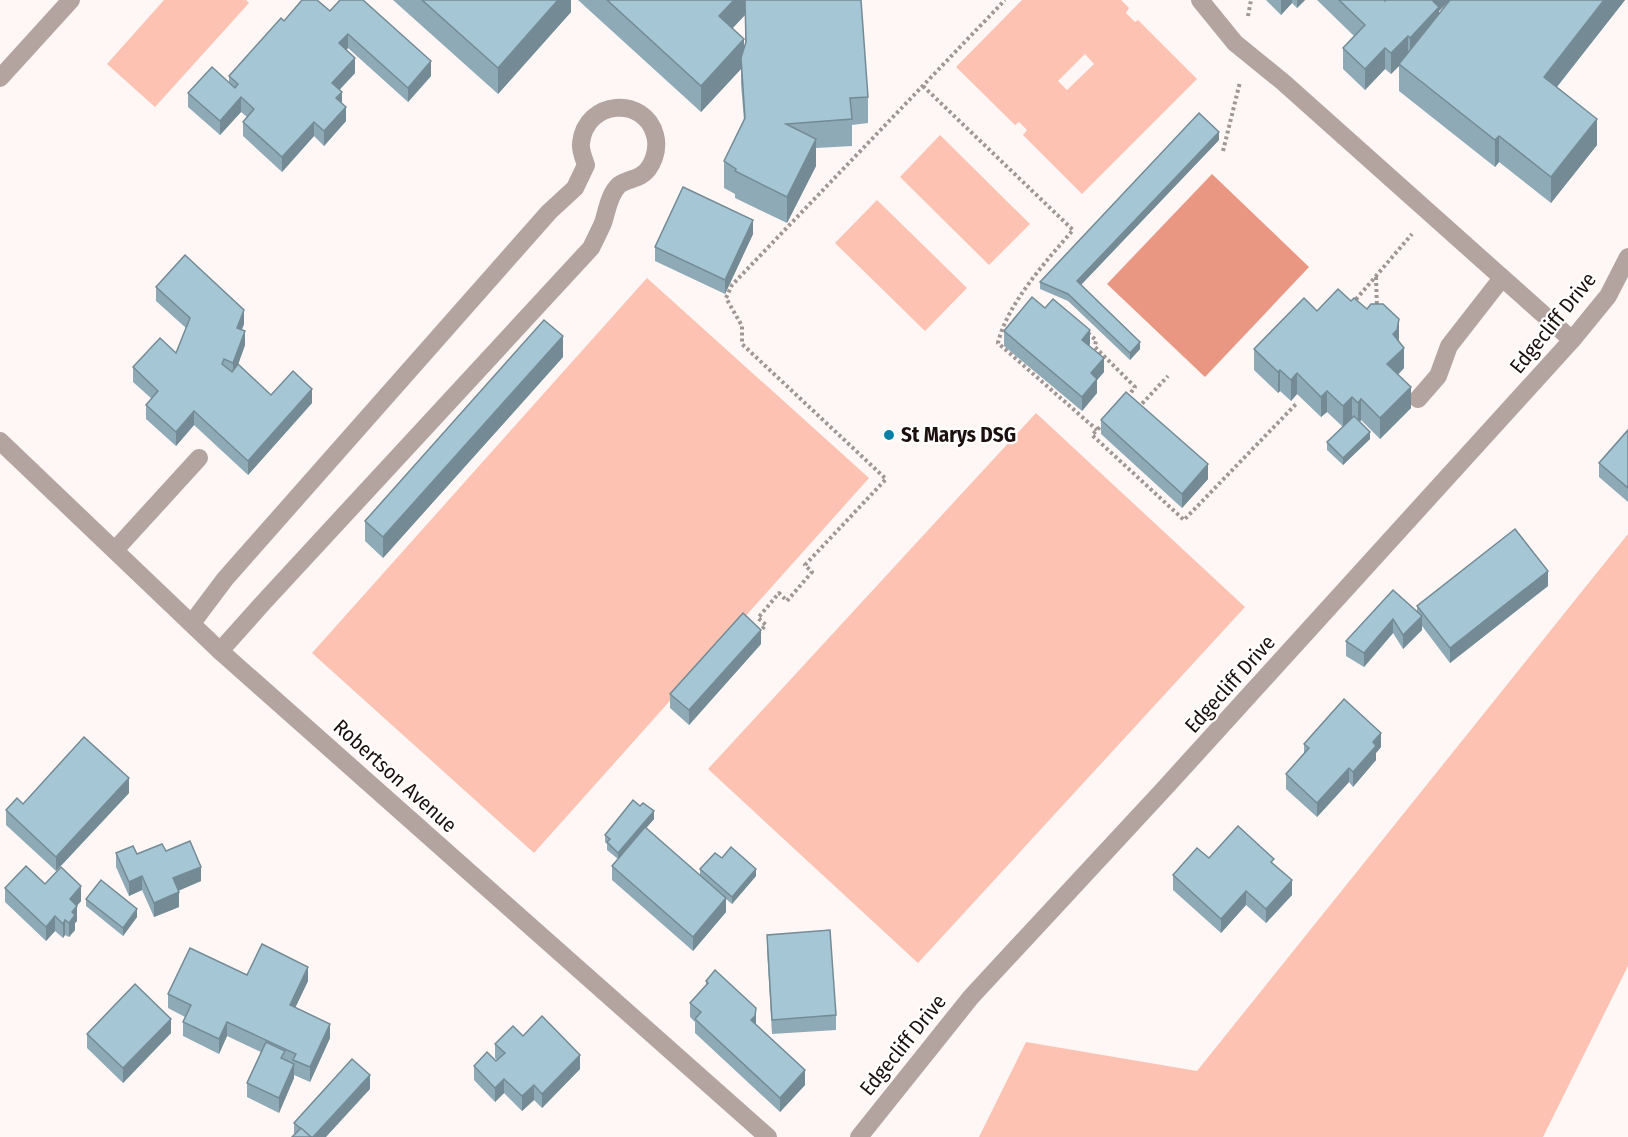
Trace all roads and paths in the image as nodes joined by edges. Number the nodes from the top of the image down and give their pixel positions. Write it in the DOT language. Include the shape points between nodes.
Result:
graph roads {
  1 [pos="71,0"];
  2 [pos="1005,0"];
  3 [pos="1206,2"];
  4 [pos="0,78"];
  5 [pos="923,86"];
  6 [pos="1429,214"];
  7 [pos="1628,257"];
  8 [pos="1376,276"];
  9 [pos="1502,278"];
  10 [pos="1348,309"];
  11 [pos="1377,315"];
  12 [pos="1080,325"];
  13 [pos="1572,340"];
  14 [pos="1168,376"];
  15 [pos="1418,399"];
  16 [pos="1297,403"];
  17 [pos="1138,408"];
  18 [pos="1146,416"];
  19 [pos="1105,422"];
  20 [pos="1097,430"];
  21 [pos="0,441"];
  22 [pos="199,458"];
  23 [pos="115,550"];
  24 [pos="192,623"];
  25 [pos="753,637"];
  26 [pos="220,651"];
  27 [pos="768,1137"];
  28 [pos="859,1137"];
  1 -- 4 [label="street"];
  2 -- 5 [label="path"];
  3 -- 6 [label="street" via="1236,43"];
  5 -- 20 [label="path" via="1073,230 1041,267 1002,326 998,343"];
  5 -- 25 [label="path" via="732,285 726,298 742,326 742,344 886,478 805,565 812,572 787,601 779,593 758,618 766,625"];
  6 -- 8 [label="path"];
  6 -- 9 [label="street"];
  7 -- 13 [label="street, Edgecliff Drive" via="1608,296"];
  8 -- 10 [label="path"];
  8 -- 11 [label="path"];
  9 -- 13 [label="street"];
  9 -- 15 [label="street" via="1449,346 1438,376"];
  12 -- 17 [label="path" via="1096,340 1095,347 1135,387 1126,398"];
  13 -- 28 [label="street, Edgecliff Drive" via="971,997"];
  14 -- 17 [label="path"];
  16 -- 20 [label="path" via="1184,520 1092,435"];
  17 -- 18 [label="path"];
  19 -- 20 [label="path"];
  21 -- 23 [label="street, Robertson Avenue"];
  22 -- 23 [label="street"];
  23 -- 24 [label="street, Robertson Avenue"];
  24 -- 26 [label="street, Robertson Avenue"];
  24 -- 26 [label="street" via="225,579 549,212 575,188 586,165 581,144 587,124 603,110 625,107 644,117 655,135 655,156 643,175 620,184 591,248"];
  26 -- 27 [label="street, Robertson Avenue"];
}
